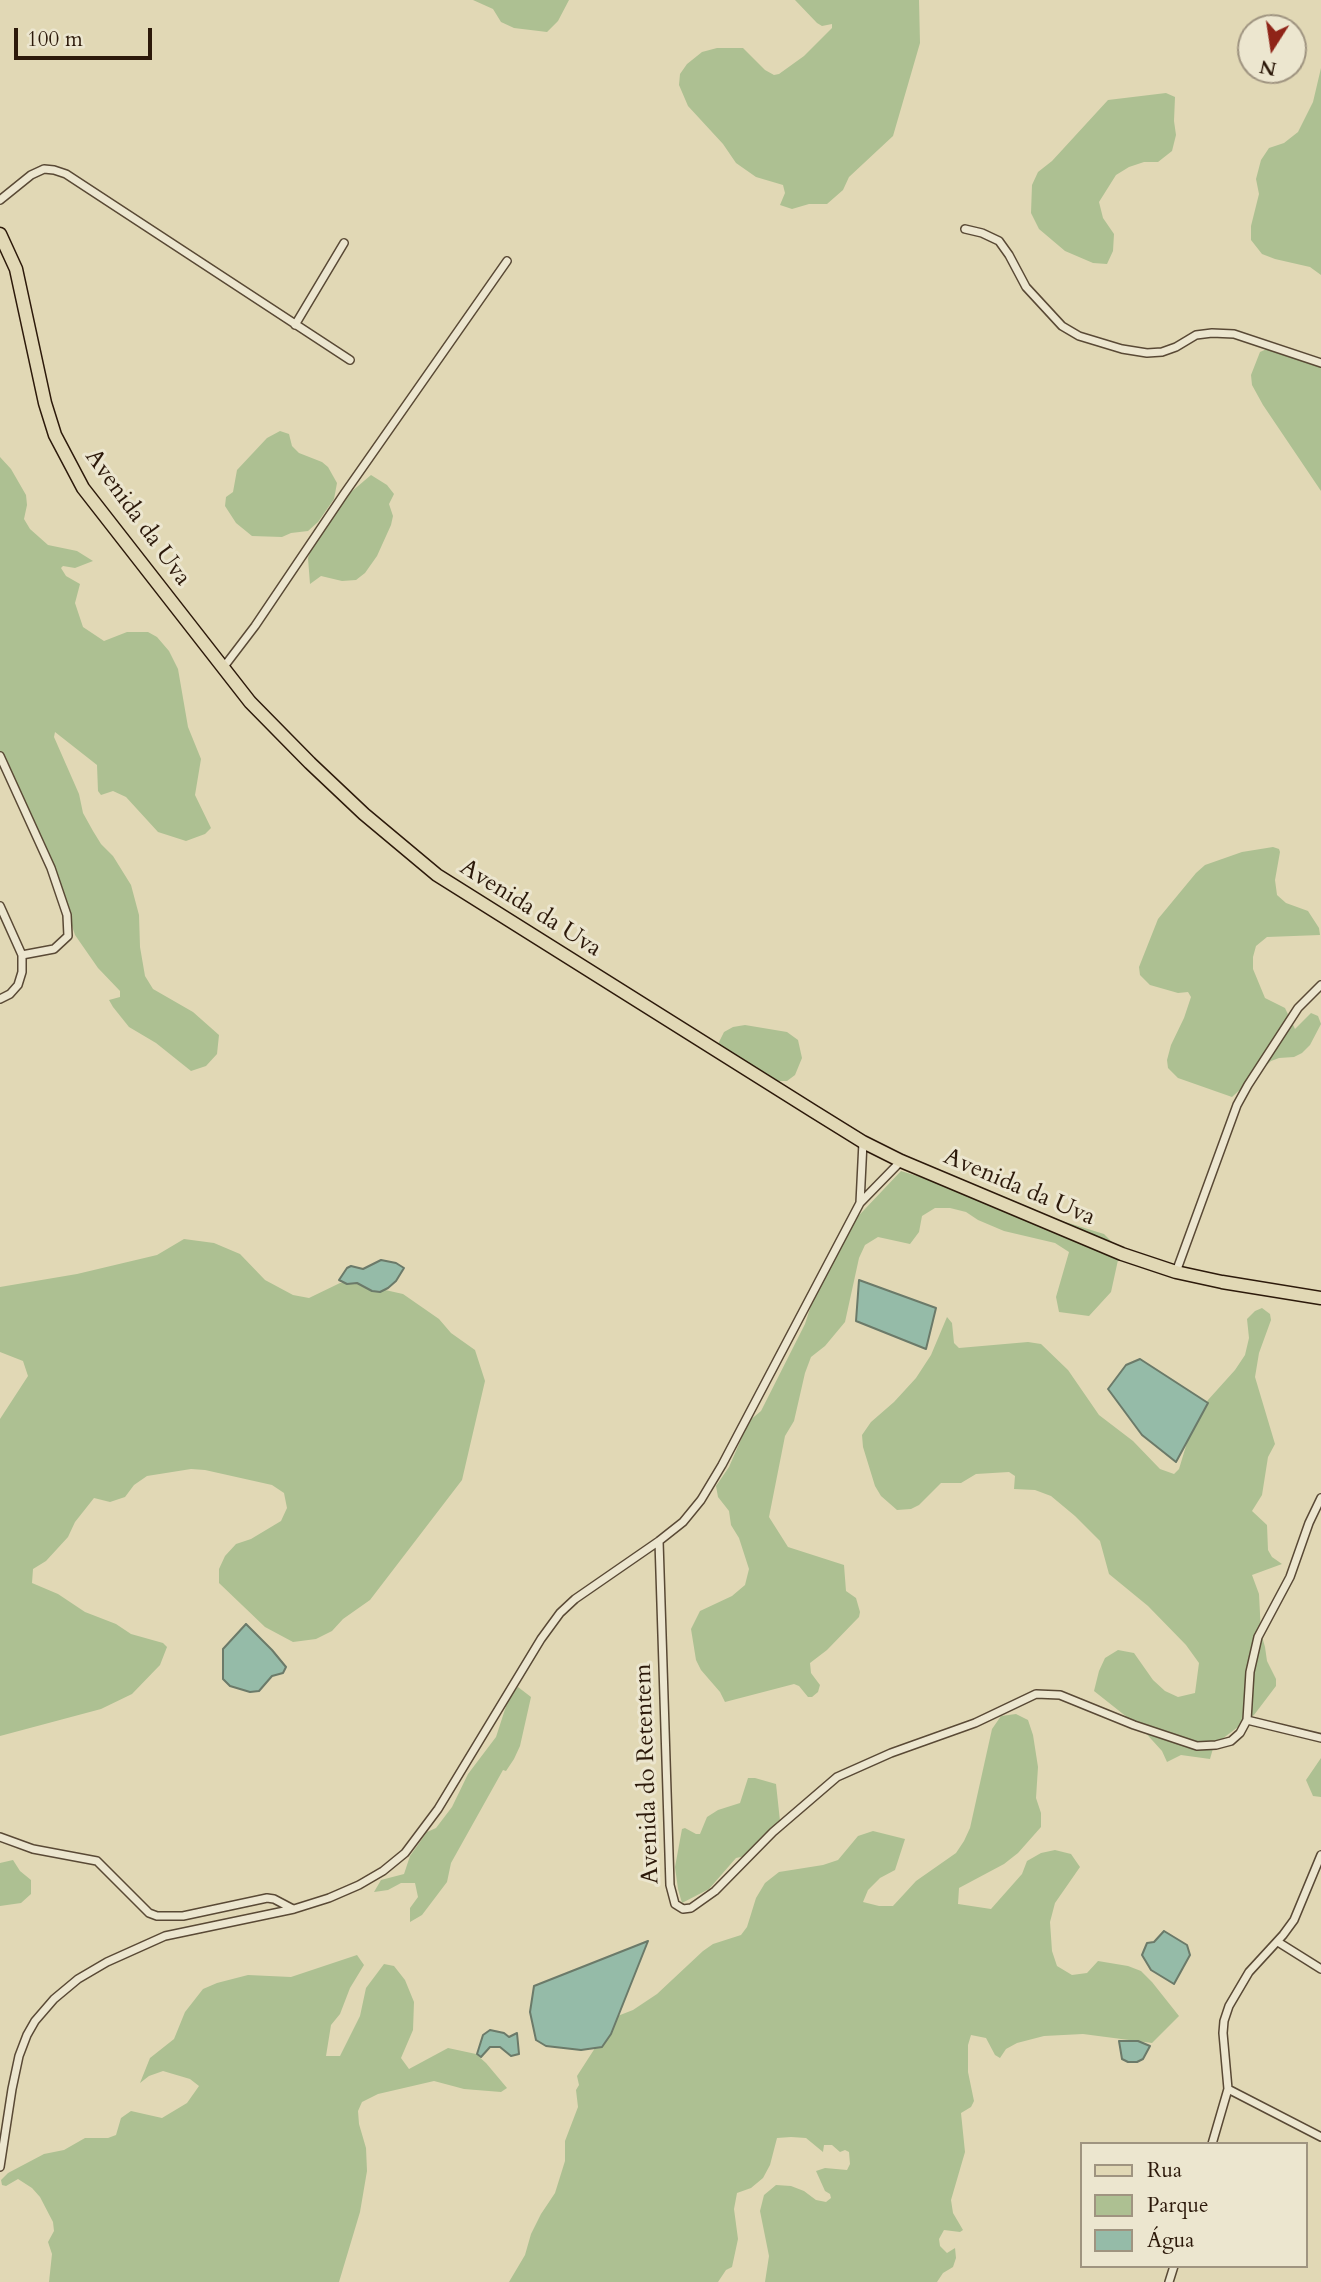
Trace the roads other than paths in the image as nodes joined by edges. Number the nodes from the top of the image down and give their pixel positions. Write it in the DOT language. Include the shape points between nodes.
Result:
graph roads {
  1 [pos="0,200"];
  2 [pos="965,229"];
  3 [pos="0,234"];
  4 [pos="344,243"];
  5 [pos="507,261"];
  6 [pos="295,325"];
  7 [pos="350,360"];
  8 [pos="1321,363"];
  9 [pos="223,668"];
  10 [pos="0,756"];
  11 [pos="0,906"];
  12 [pos="22,956"];
  13 [pos="1321,985"];
  14 [pos="0,999"];
  15 [pos="863,1142"];
  16 [pos="901,1161"];
  17 [pos="860,1203"];
  18 [pos="1176,1272"];
  19 [pos="1321,1298"];
  20 [pos="1321,1498"];
  21 [pos="659,1541"];
  22 [pos="1247,1720"];
  23 [pos="1321,1738"];
  24 [pos="0,1837"];
  25 [pos="1321,1855"];
  26 [pos="294,1909"];
  27 [pos="1278,1942"];
  28 [pos="1321,1969"];
  29 [pos="1228,2089"];
  30 [pos="1321,2137"];
  31 [pos="1213,2142"];
  32 [pos="0,2167"];
  1 -- 6 [label="street" via="44,169 65,174"];
  2 -- 8 [label="street" via="999,241 1026,287 1079,336 1147,353 1169,349 1196,335 1234,334"];
  3 -- 9 [label="main road, Avenida da Uva" via="16,270 45,403 68,463"];
  4 -- 6 [label="street"];
  5 -- 9 [label="street"];
  6 -- 7 [label="street"];
  9 -- 15 [label="main road, Avenida da Uva" via="310,763 437,876"];
  10 -- 12 [label="street" via="51,868 67,915 68,936 54,949"];
  11 -- 12 [label="street"];
  12 -- 14 [label="street" via="18,985"];
  13 -- 18 [label="street" via="1298,1008 1237,1105"];
  15 -- 16 [label="main road, Avenida da Uva"];
  15 -- 17 [label="street"];
  16 -- 17 [label="street"];
  16 -- 18 [label="main road, Avenida da Uva" via="1122,1254"];
  17 -- 21 [label="street" via="722,1465 683,1522"];
  18 -- 19 [label="main road, Avenida da Uva"];
  20 -- 22 [label="street" via="1290,1577 1258,1637"];
  21 -- 22 [label="street, Avenida do Retentem" via="670,1885 675,1904 683,1909 715,1891 773,1832 837,1777 1036,1694 1060,1695 1197,1746 1231,1741"];
  21 -- 26 [label="street" via="560,1613 438,1809 405,1853 359,1885"];
  22 -- 23 [label="street"];
  24 -- 26 [label="street" via="33,1849 97,1861 157,1916 183,1916 267,1898"];
  25 -- 27 [label="street" via="1294,1920"];
  26 -- 32 [label="street" via="165,1936 107,1962 54,1999 35,2021 19,2056"];
  27 -- 28 [label="street"];
  27 -- 29 [label="street" via="1239,1986 1225,2017"];
  29 -- 30 [label="street"];
  29 -- 31 [label="street"];
}
